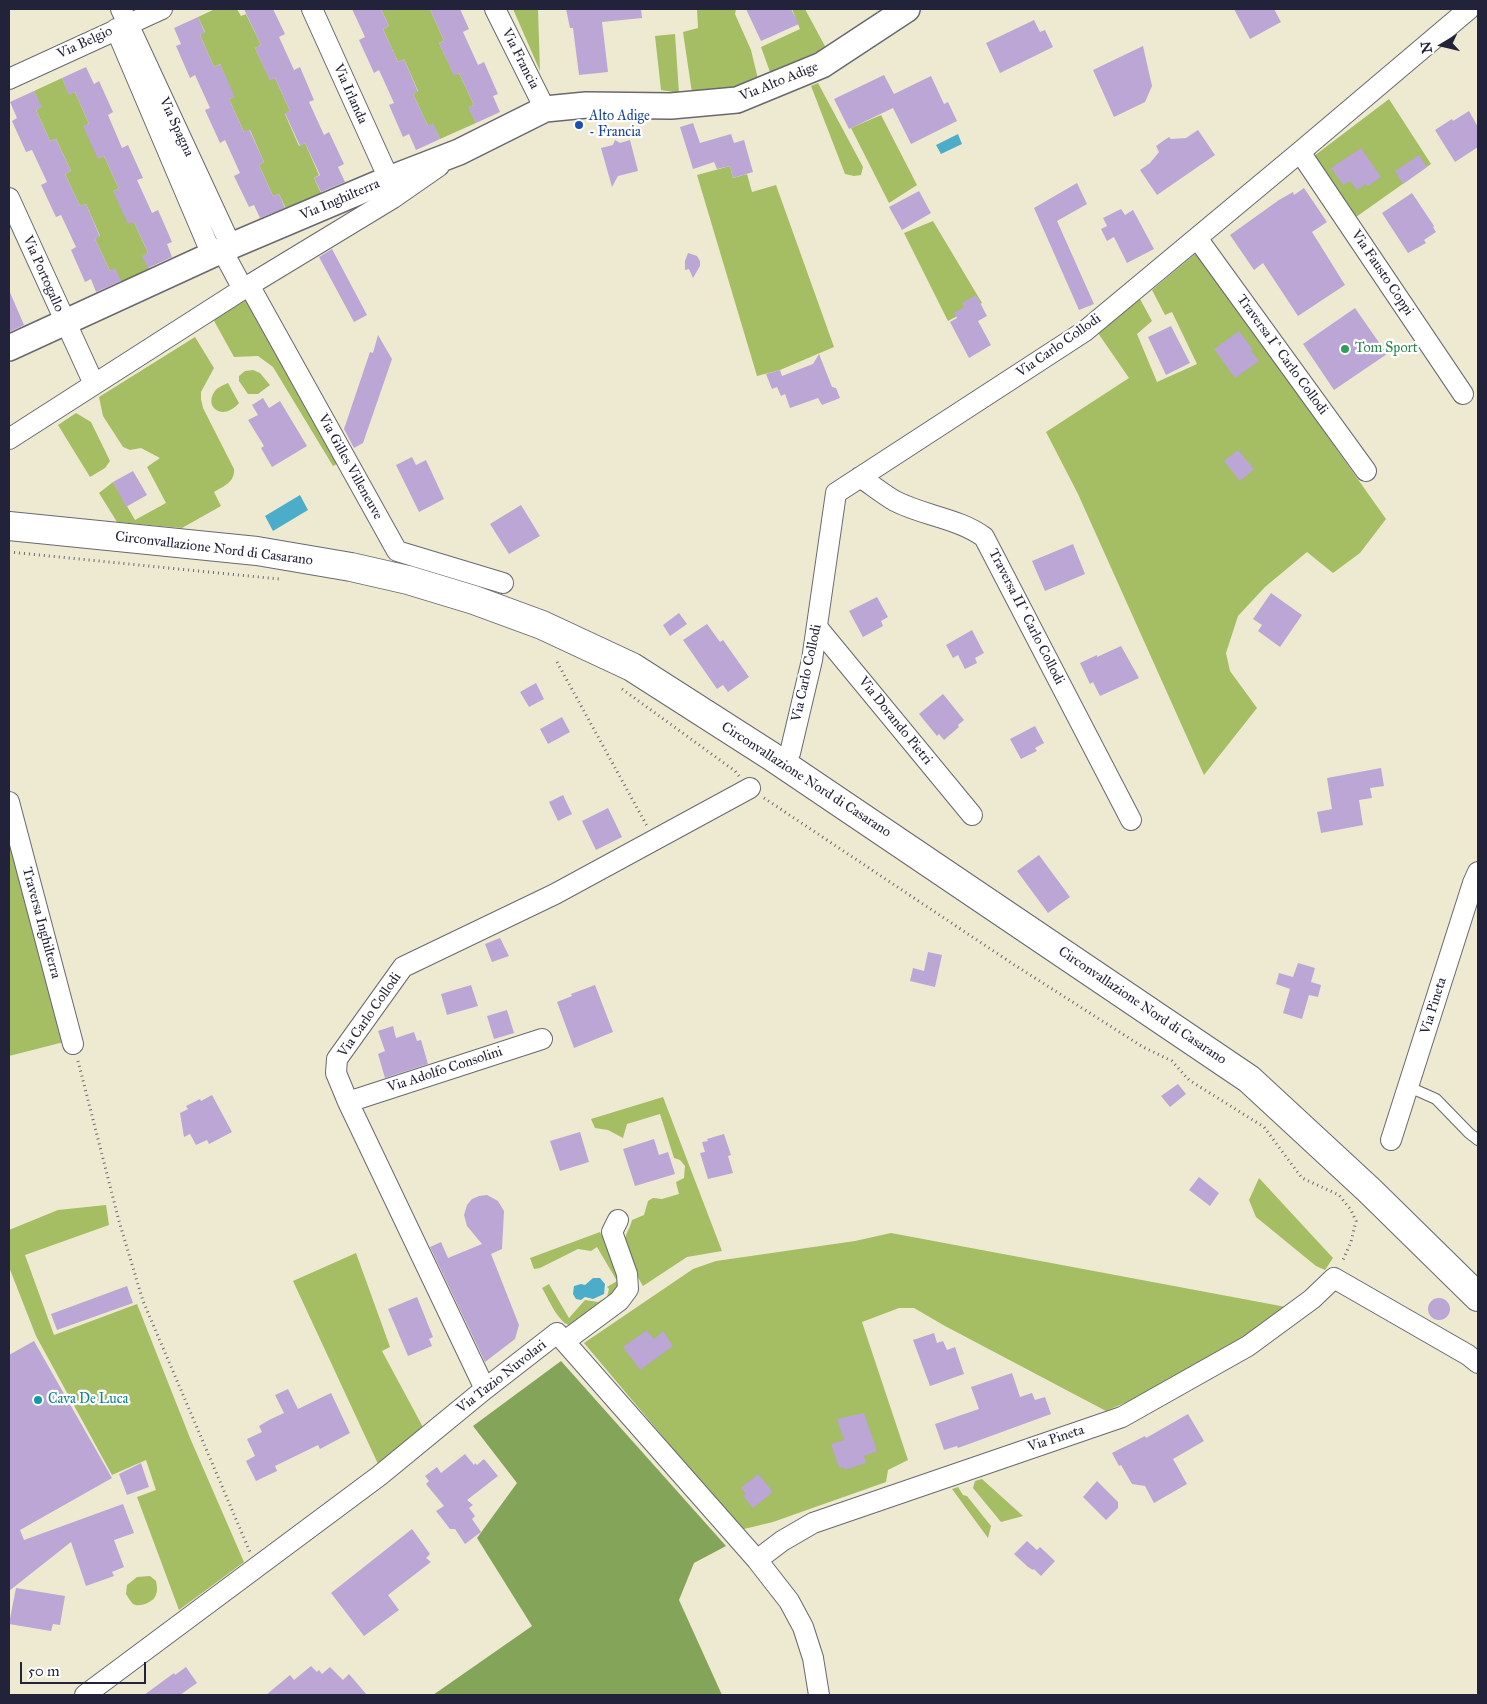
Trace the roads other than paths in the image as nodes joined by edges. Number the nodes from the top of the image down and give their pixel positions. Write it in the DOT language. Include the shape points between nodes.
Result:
graph roads {
  1 [pos="162,9"];
  2 [pos="312,9"];
  3 [pos="495,9"];
  4 [pos="907,9"];
  5 [pos="1469,9"];
  6 [pos="122,20"];
  7 [pos="9,79"];
  8 [pos="545,109"];
  9 [pos="459,152"];
  10 [pos="1300,152"];
  11 [pos="389,179"];
  12 [pos="9,198"];
  13 [pos="1197,238"];
  14 [pos="222,251"];
  15 [pos="246,287"];
  16 [pos="65,322"];
  17 [pos="9,348"];
  18 [pos="94,384"];
  19 [pos="1463,394"];
  20 [pos="9,439"];
  21 [pos="1366,471"];
  22 [pos="860,477"];
  23 [pos="9,526"];
  24 [pos="503,583"];
  25 [pos="817,627"];
  26 [pos="790,753"];
  27 [pos="750,788"];
  28 [pos="9,802"];
  29 [pos="972,815"];
  30 [pos="1131,820"];
  31 [pos="1478,872"];
  32 [pos="542,1039"];
  33 [pos="73,1044"];
  34 [pos="1409,1087"];
  35 [pos="348,1102"];
  36 [pos="1391,1140"];
  37 [pos="1478,1140"];
  38 [pos="618,1220"];
  39 [pos="1478,1298"];
  40 [pos="565,1341"];
  41 [pos="1478,1362"];
  42 [pos="484,1389"];
  43 [pos="757,1560"];
  44 [pos="92,1693"];
  45 [pos="819,1695"];
  1 -- 6 [label="street, Via Belgio"];
  2 -- 11 [label="street, Via Irlanda"];
  3 -- 8 [label="street, Via Francia"];
  4 -- 8 [label="street, Via Alto Adige" via="822,65 737,100 671,106"];
  5 -- 10 [label="street, Via Carlo Collodi"];
  6 -- 7 [label="street, Via Belgio"];
  6 -- 14 [label="street, Via Spagna"];
  8 -- 9 [label="street, Via Inghilterra"];
  9 -- 11 [label="street, Via Inghilterra"];
  9 -- 15 [label="street, Via Inghilterra" via="393,198"];
  10 -- 13 [label="street, Via Carlo Collodi"];
  10 -- 19 [label="street, Via Fausto Coppi"];
  11 -- 14 [label="street, Via Inghilterra"];
  12 -- 16 [label="street, Via Portogallo"];
  13 -- 21 [label="street, Traversa I^ Carlo Collodi"];
  13 -- 22 [label="street, Via Carlo Collodi" via="1085,331"];
  14 -- 15 [label="street"];
  14 -- 16 [label="street, Via Inghilterra"];
  15 -- 18 [label="street, Via Inghilterra"];
  15 -- 24 [label="street, Via Gilles Villeneuve" via="397,551"];
  16 -- 17 [label="street, Via Inghilterra"];
  16 -- 18 [label="street"];
  18 -- 20 [label="street, Via Inghilterra"];
  22 -- 25 [label="street, Via Carlo Collodi" via="836,493"];
  22 -- 30 [label="street, Traversa II^ Carlo Collodi" via="895,501 962,524 984,537"];
  23 -- 39 [label="main road, Circonvallazione Nord di Casarano" via="257,551 352,567 474,600 542,625 632,667 779,761 1249,1079 1370,1190"];
  25 -- 26 [label="street, Via Carlo Collodi"];
  25 -- 29 [label="street, Via Dorando Pietri"];
  27 -- 35 [label="street, Via Carlo Collodi" via="555,894 403,967 337,1059 336,1073"];
  28 -- 33 [label="street, Traversa Inghilterra"];
  31 -- 34 [label="street, Via Pineta"];
  32 -- 35 [label="street, Via Adolfo Consolini"];
  34 -- 36 [label="street, Via Pineta"];
  34 -- 37 [label="lane" via="1436,1099"];
  35 -- 42 [label="street, Via Carlo Collodi"];
  38 -- 40 [label="street" via="612,1232 627,1274 628,1289 619,1301"];
  40 -- 42 [label="street, Via Tazio Nuvolari" via="557,1333"];
  40 -- 43 [label="street, Via Tazio Nuvolari"];
  41 -- 43 [label="street, Via Pineta" via="1334,1278 1312,1299 1248,1346 1122,1417 813,1523"];
  42 -- 44 [label="street, Via Tazio Nuvolari" via="379,1476"];
  43 -- 45 [label="street, Via Tazio Nuvolari" via="789,1600 803,1627 813,1658"];
}
